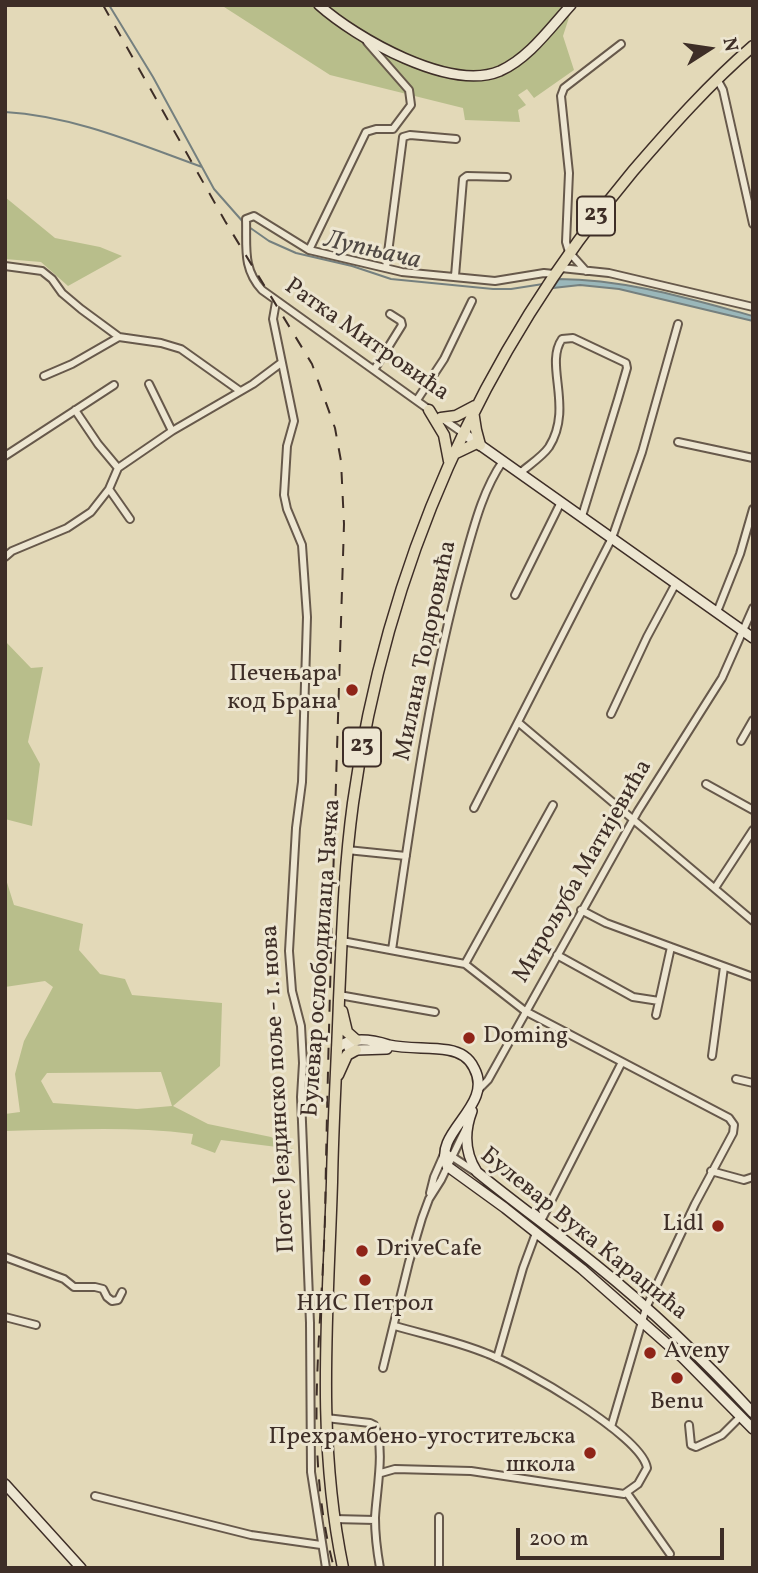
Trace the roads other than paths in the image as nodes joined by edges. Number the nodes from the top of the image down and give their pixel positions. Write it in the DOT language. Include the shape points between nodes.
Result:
graph roads {
  1 [pos="319,5"];
  2 [pos="571,5"];
  3 [pos="359,34"];
  4 [pos="621,44"];
  5 [pos="753,46"];
  6 [pos="717,79"];
  7 [pos="456,139"];
  8 [pos="507,177"];
  9 [pos="753,224"];
  10 [pos="309,250"];
  11 [pos="569,252"];
  12 [pos="5,267"];
  13 [pos="386,268"];
  14 [pos="556,270"];
  15 [pos="586,271"];
  16 [pos="456,276"];
  17 [pos="472,301"];
  18 [pos="276,302"];
  19 [pos="753,307"];
  20 [pos="390,314"];
  21 [pos="678,324"];
  22 [pos="119,337"];
  23 [pos="281,363"];
  24 [pos="374,370"];
  25 [pos="44,376"];
  26 [pos="149,384"];
  27 [pos="114,385"];
  28 [pos="240,391"];
  29 [pos="417,400"];
  30 [pos="474,408"];
  31 [pos="75,410"];
  32 [pos="429,410"];
  33 [pos="441,418"];
  34 [pos="172,431"];
  35 [pos="463,433"];
  36 [pos="678,442"];
  37 [pos="479,444"];
  38 [pos="5,456"];
  39 [pos="451,458"];
  40 [pos="753,458"];
  41 [pos="503,461"];
  42 [pos="118,468"];
  43 [pos="520,473"];
  44 [pos="109,489"];
  45 [pos="561,502"];
  46 [pos="753,509"];
  47 [pos="582,516"];
  48 [pos="130,519"];
  49 [pos="612,538"];
  50 [pos="5,557"];
  51 [pos="676,583"];
  52 [pos="515,594"];
  53 [pos="753,608"];
  54 [pos="717,612"];
  55 [pos="744,632"];
  56 [pos="753,638"];
  57 [pos="611,714"];
  58 [pos="753,720"];
  59 [pos="519,723"];
  60 [pos="741,741"];
  61 [pos="706,785"];
  62 [pos="553,805"];
  63 [pos="474,808"];
  64 [pos="753,810"];
  65 [pos="633,819"];
  66 [pos="753,830"];
  67 [pos="347,850"];
  68 [pos="406,856"];
  69 [pos="715,888"];
  70 [pos="581,911"];
  71 [pos="753,921"];
  72 [pos="342,941"];
  73 [pos="671,947"];
  74 [pos="392,950"];
  75 [pos="557,955"];
  76 [pos="465,964"];
  77 [pos="724,967"];
  78 [pos="753,977"];
  79 [pos="339,1001"];
  80 [pos="659,1001"];
  81 [pos="525,1011"];
  82 [pos="435,1012"];
  83 [pos="656,1015"];
  84 [pos="339,1043"];
  85 [pos="356,1045"];
  86 [pos="712,1056"];
  87 [pos="622,1062"];
  88 [pos="336,1078"];
  89 [pos="736,1079"];
  90 [pos="753,1083"];
  91 [pos="479,1089"];
  92 [pos="474,1102"];
  93 [pos="466,1128"];
  94 [pos="449,1153"];
  95 [pos="447,1166"];
  96 [pos="712,1171"];
  97 [pos="477,1172"];
  98 [pos="753,1177"];
  99 [pos="429,1199"];
  100 [pos="541,1221"];
  101 [pos="536,1233"];
  102 [pos="5,1257"];
  103 [pos="122,1292"];
  104 [pos="646,1308"];
  105 [pos="5,1317"];
  106 [pos="643,1321"];
  107 [pos="36,1325"];
  108 [pos="395,1326"];
  109 [pos="497,1357"];
  110 [pos="383,1367"];
  111 [pos="753,1413"];
  112 [pos="741,1416"];
  113 [pos="325,1418"];
  114 [pos="689,1424"];
  115 [pos="611,1427"];
  116 [pos="753,1429"];
  117 [pos="381,1473"];
  118 [pos="5,1484"];
  119 [pos="626,1493"];
  120 [pos="95,1496"];
  121 [pos="439,1517"];
  122 [pos="334,1519"];
  123 [pos="375,1521"];
  124 [pos="321,1545"];
  125 [pos="670,1554"];
  126 [pos="81,1568"];
  127 [pos="326,1568"];
  128 [pos="344,1568"];
  129 [pos="380,1568"];
  130 [pos="439,1568"];
  1 -- 3 [label="street"];
  2 -- 3 [label="street" via="512,64 484,75 463,75 418,63"];
  3 -- 10 [label="street" via="409,90 411,105 393,129 366,132"];
  4 -- 11 [label="street" via="564,88 561,96 569,173"];
  5 -- 6 [label="main road, Булевар ослободилаца Чачка / 23"];
  6 -- 9 [label="street"];
  6 -- 11 [label="main road, Булевар ослободилаца Чачка / 23" via="653,148"];
  7 -- 13 [label="street" via="403,138"];
  8 -- 16 [label="street" via="463,179"];
  10 -- 13 [label="street"];
  10 -- 18 [label="street, Ратка Митровића" via="254,216 246,219 245,253 252,276"];
  11 -- 14 [label="main road, Булевар ослободилаца Чачка / 23"];
  11 -- 15 [label="street"];
  12 -- 22 [label="street" via="42,271"];
  13 -- 16 [label="street"];
  14 -- 15 [label="street"];
  14 -- 16 [label="street" via="495,281"];
  14 -- 30 [label="main road, Булевар ослободилаца Чачка / 23"];
  15 -- 19 [label="street"];
  17 -- 29 [label="street" via="444,359"];
  18 -- 23 [label="street, Потес Јездинско поље - 1. нова" via="272,315"];
  18 -- 24 [label="street, Ратка Митровића"];
  20 -- 24 [label="street" via="402,325"];
  21 -- 49 [label="street"];
  22 -- 25 [label="street"];
  22 -- 28 [label="street" via="181,349"];
  23 -- 28 [label="street"];
  23 -- 124 [label="street, Потес Јездинско поље - 1. нова" via="295,421 287,446 284,495 302,545 307,617 302,782 289,951 303,1063 311,1472"];
  24 -- 29 [label="street, Ратка Митровића"];
  26 -- 34 [label="street"];
  27 -- 31 [label="street"];
  28 -- 34 [label="street"];
  29 -- 32 [label="street, Ратка Митровића"];
  30 -- 33 [label="main road"];
  30 -- 35 [label="main road, Булевар ослободилаца Чачка / 23"];
  30 -- 37 [label="main road"];
  31 -- 38 [label="street"];
  31 -- 42 [label="street"];
  32 -- 33 [label="street, Ратка Митровића"];
  32 -- 39 [label="main road"];
  33 -- 35 [label="street, Ратка Митровића"];
  34 -- 42 [label="street"];
  35 -- 37 [label="street"];
  35 -- 39 [label="main road, Булевар ослободилаца Чачка / 23"];
  36 -- 40 [label="street"];
  37 -- 39 [label="main road"];
  37 -- 41 [label="street"];
  39 -- 67 [label="main road, Булевар ослободилаца Чачка / 23" via="387,638 365,734"];
  41 -- 43 [label="street"];
  41 -- 68 [label="street, Милана Тодоровића" via="484,500 450,614"];
  42 -- 44 [label="street"];
  43 -- 45 [label="street"];
  43 -- 47 [label="street" via="545,452 559,424 556,356 562,339 573,338 626,363"];
  44 -- 48 [label="street"];
  44 -- 50 [label="street" via="91,512 67,528"];
  45 -- 47 [label="street"];
  45 -- 52 [label="street"];
  46 -- 54 [label="street"];
  47 -- 49 [label="street"];
  49 -- 51 [label="street"];
  49 -- 59 [label="street"];
  51 -- 54 [label="street"];
  51 -- 57 [label="street"];
  53 -- 55 [label="street, Мирољуба Матијевића"];
  54 -- 55 [label="street"];
  55 -- 56 [label="street"];
  55 -- 65 [label="street, Мирољуба Матијевића" via="717,686"];
  58 -- 60 [label="street"];
  59 -- 63 [label="street"];
  59 -- 65 [label="street"];
  61 -- 64 [label="street"];
  62 -- 76 [label="street"];
  65 -- 69 [label="street"];
  65 -- 70 [label="street, Мирољуба Матијевића"];
  66 -- 69 [label="street"];
  67 -- 68 [label="street"];
  67 -- 72 [label="main road, Булевар ослободилаца Чачка / 23"];
  68 -- 74 [label="street, Милана Тодоровића"];
  69 -- 71 [label="street"];
  70 -- 73 [label="street"];
  70 -- 75 [label="street, Мирољуба Матијевића"];
  72 -- 74 [label="street"];
  72 -- 79 [label="main road, Булевар ослободилаца Чачка / 23"];
  73 -- 77 [label="street"];
  73 -- 80 [label="street"];
  74 -- 76 [label="street"];
  75 -- 80 [label="street" via="633,997"];
  75 -- 81 [label="street, Мирољуба Матијевића"];
  76 -- 81 [label="street"];
  77 -- 78 [label="street"];
  77 -- 86 [label="street"];
  79 -- 82 [label="street"];
  79 -- 84 [label="main road, Булевар ослободилаца Чачка / 23"];
  79 -- 85 [label="main road"];
  80 -- 83 [label="street"];
  81 -- 87 [label="street"];
  81 -- 91 [label="street, Мирољуба Матијевића"];
  84 -- 85 [label="street"];
  84 -- 88 [label="main road, Булевар ослободилаца Чачка / 23"];
  85 -- 88 [label="main road"];
  85 -- 91 [label="street" via="459,1053 473,1066"];
  87 -- 96 [label="street" via="729,1118 733,1133"];
  87 -- 100 [label="street"];
  88 -- 113 [label="main road, Булевар ослободилаца Чачка / 23"];
  89 -- 90 [label="street"];
  91 -- 92 [label="street, Мирољуба Матијевића"];
  92 -- 93 [label="street"];
  92 -- 94 [label="street, Мирољуба Матијевића"];
  93 -- 94 [label="street"];
  93 -- 97 [label="street" via="469,1157"];
  94 -- 95 [label="street, Булевар Вука Караџића"];
  94 -- 97 [label="street, Булевар Вука Караџића"];
  94 -- 99 [label="street" via="433,1177"];
  95 -- 99 [label="street"];
  95 -- 101 [label="street, Булевар Вука Караџића"];
  96 -- 98 [label="street" via="744,1180"];
  96 -- 104 [label="street"];
  97 -- 100 [label="street, Булевар Вука Караџића"];
  99 -- 108 [label="street"];
  100 -- 104 [label="street, Булевар Вука Караџића"];
  101 -- 106 [label="street, Булевар Вука Караџића"];
  101 -- 109 [label="street"];
  102 -- 103 [label="street" via="65,1279 74,1287 103,1289 112,1301"];
  104 -- 106 [label="street"];
  104 -- 111 [label="street, Булевар Вука Караџића"];
  105 -- 107 [label="street"];
  106 -- 112 [label="street, Булевар Вука Караџића"];
  106 -- 115 [label="street"];
  108 -- 109 [label="street"];
  108 -- 110 [label="street"];
  109 -- 115 [label="street"];
  112 -- 114 [label="street" via="722,1435 696,1447 691,1445"];
  112 -- 116 [label="street, Булевар Вука Караџића"];
  113 -- 117 [label="street" via="374,1424"];
  113 -- 122 [label="main road, Булевар ослободилаца Чачка / 23"];
  115 -- 119 [label="street" via="645,1460 645,1472"];
  117 -- 119 [label="street" via="395,1469 462,1471"];
  117 -- 123 [label="street"];
  118 -- 126 [label="street"];
  119 -- 125 [label="street"];
  120 -- 124 [label="street" via="251,1535"];
  121 -- 130 [label="street"];
  122 -- 123 [label="street"];
  122 -- 128 [label="main road, Булевар ослободилаца Чачка / 23"];
  123 -- 129 [label="street"];
  124 -- 127 [label="street, Потес Јездинско поље - 1. нова"];
}
